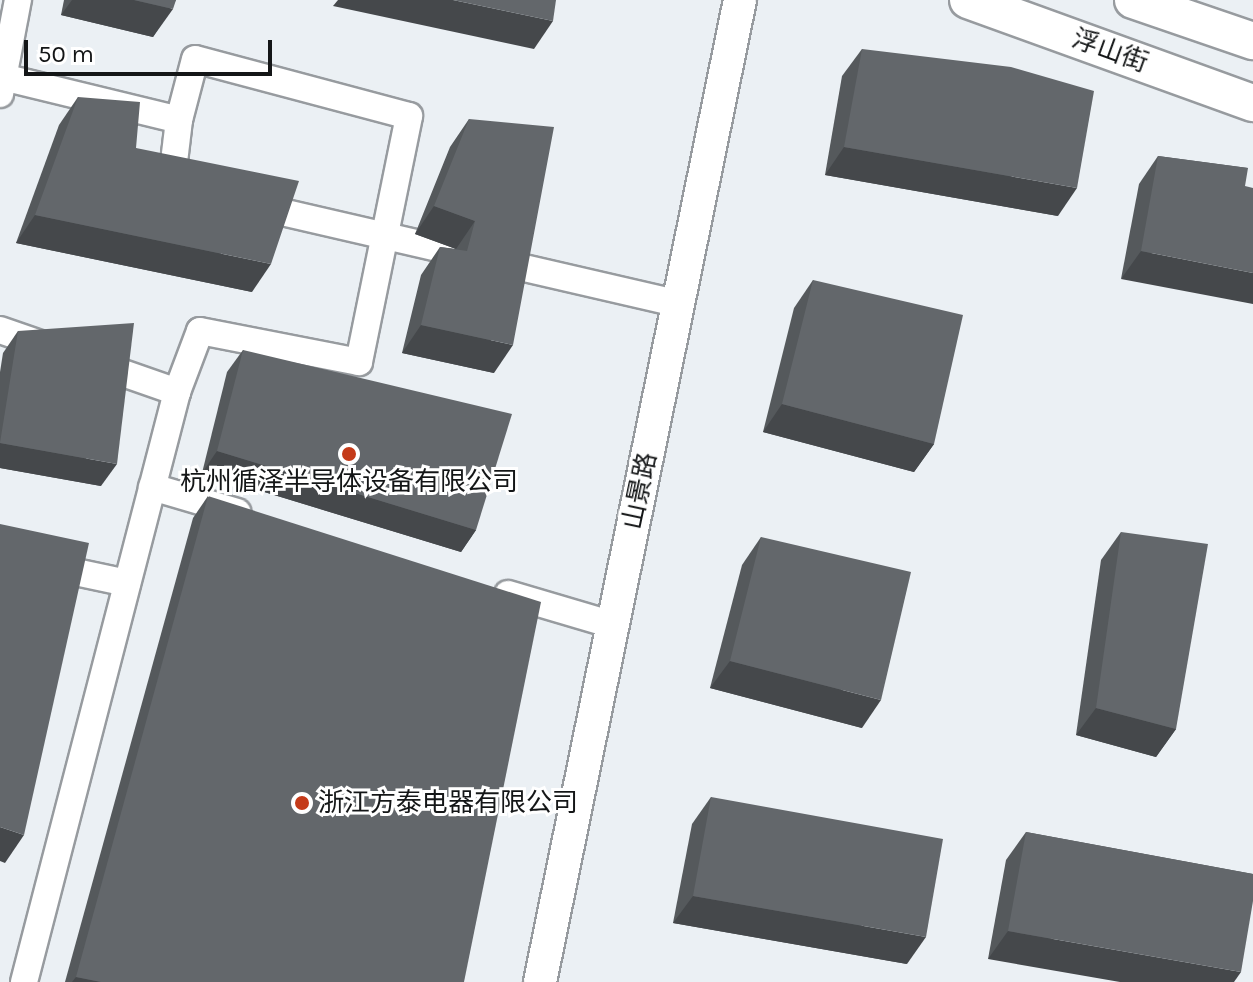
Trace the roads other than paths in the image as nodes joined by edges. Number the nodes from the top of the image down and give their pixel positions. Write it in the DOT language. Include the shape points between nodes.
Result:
graph roads {
  1 [pos="18,0"];
  2 [pos="740,0"];
  3 [pos="968,0"];
  4 [pos="1133,0"];
  5 [pos="1253,41"];
  6 [pos="2,86"];
  7 [pos="1253,103"];
  8 [pos="179,120"];
  9 [pos="196,193"];
  10 [pos="225,199"];
  11 [pos="388,237"];
  12 [pos="679,304"];
  13 [pos="0,330"];
  14 [pos="177,392"];
  15 [pos="152,487"];
  16 [pos="271,522"];
  17 [pos="0,556"];
  18 [pos="127,583"];
  19 [pos="479,585"];
  20 [pos="613,625"];
  21 [pos="24,982"];
  22 [pos="540,982"];
  1 -- 6 [label="street"];
  2 -- 12 [label="street, 山景路"];
  3 -- 7 [label="main road, 浮山街"];
  4 -- 5 [label="main road"];
  6 -- 8 [label="street"];
  8 -- 9 [label="street" via="166,186"];
  8 -- 11 [label="street" via="195,59 409,116"];
  10 -- 11 [label="street"];
  11 -- 12 [label="street"];
  11 -- 14 [label="street" via="359,362 200,331"];
  12 -- 20 [label="street, 山景路"];
  13 -- 14 [label="street"];
  14 -- 15 [label="street"];
  15 -- 16 [label="street"];
  15 -- 18 [label="street"];
  17 -- 18 [label="street"];
  18 -- 21 [label="street"];
  19 -- 20 [label="street"];
  20 -- 22 [label="street, 山景路"];
}
